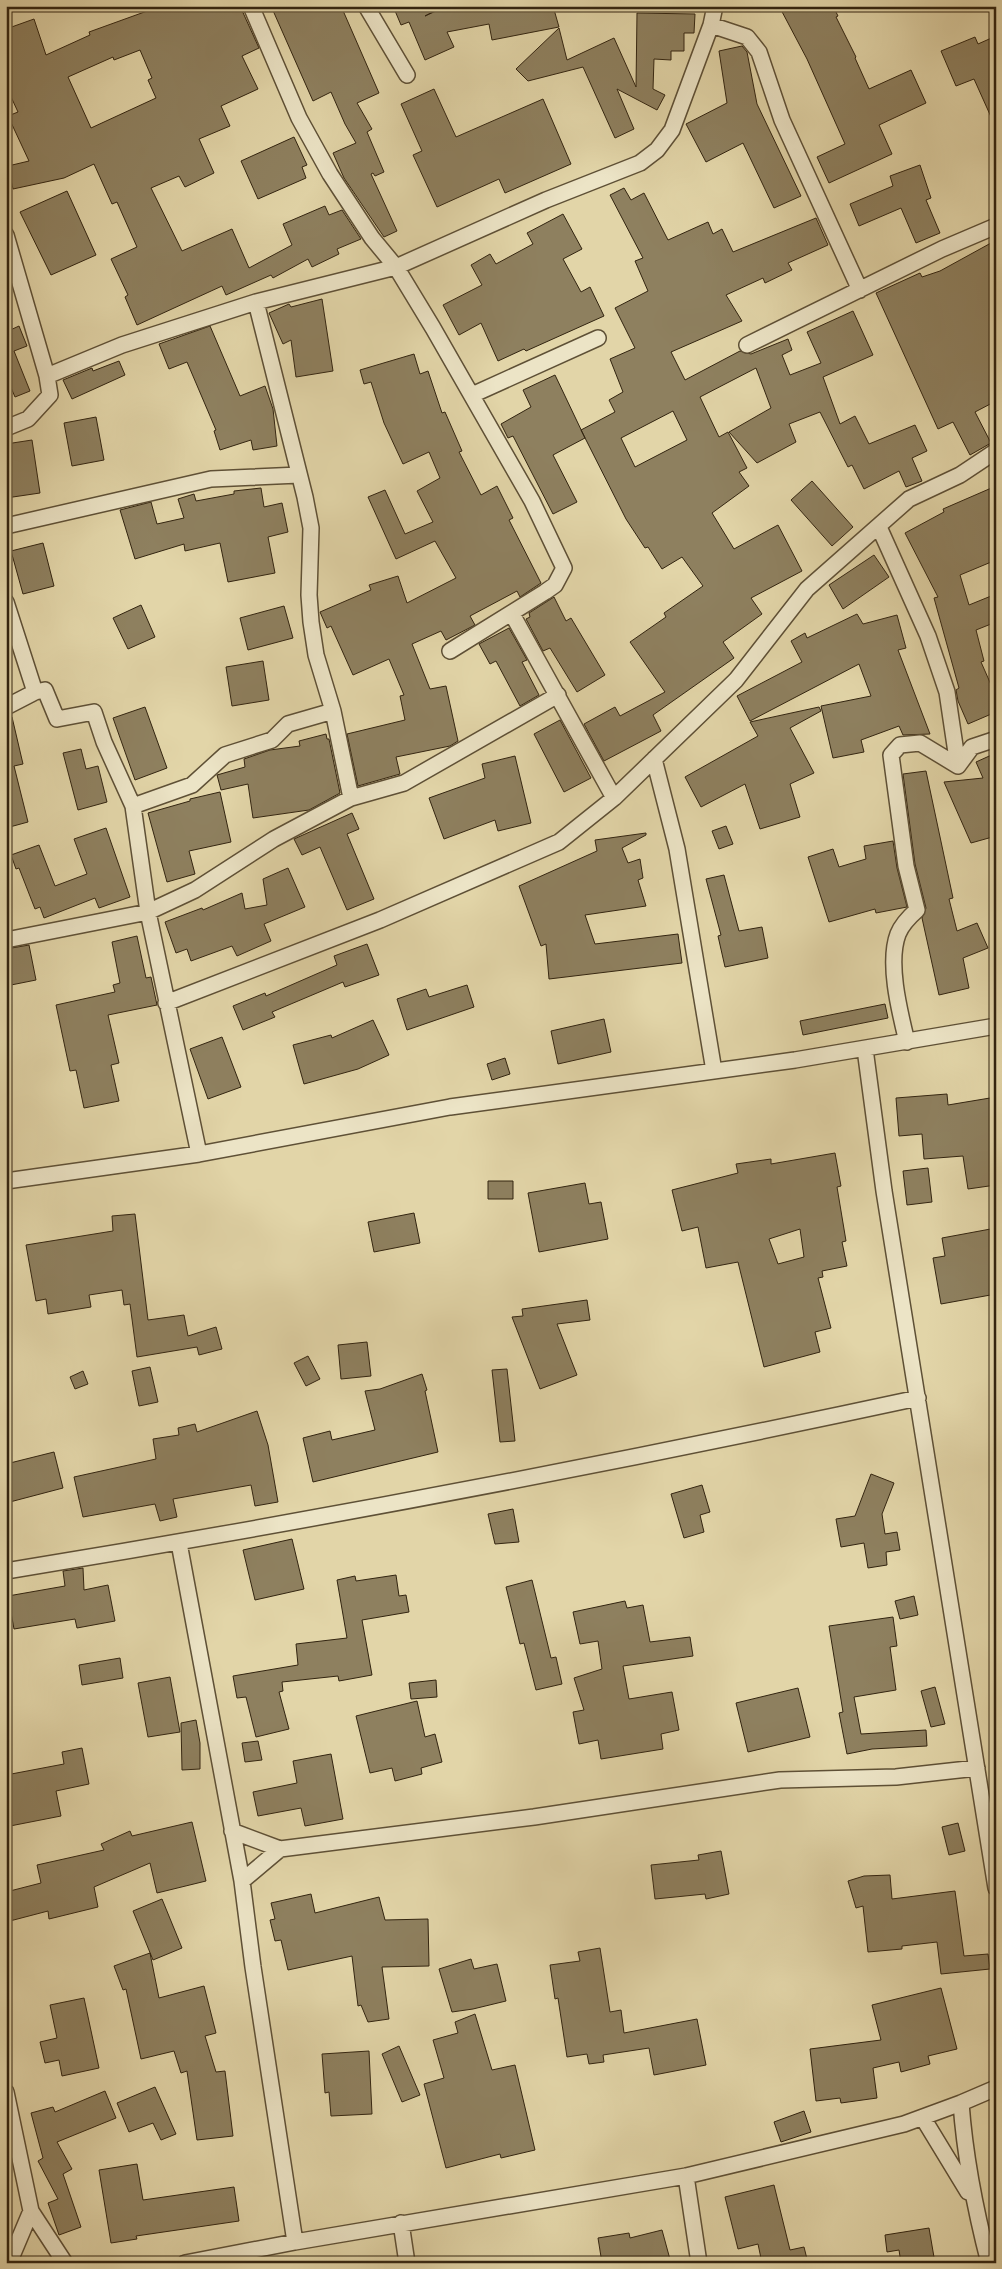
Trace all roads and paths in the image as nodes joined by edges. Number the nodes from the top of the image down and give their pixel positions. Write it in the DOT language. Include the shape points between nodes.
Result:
graph roads {
  1 [pos="251,6"];
  2 [pos="366,6"];
  3 [pos="715,6"];
  4 [pos="711,25"];
  5 [pos="407,75"];
  6 [pos="996,226"];
  7 [pos="6,235"];
  8 [pos="396,267"];
  9 [pos="860,290"];
  10 [pos="256,302"];
  11 [pos="598,338"];
  12 [pos="747,346"];
  13 [pos="47,376"];
  14 [pos="472,395"];
  15 [pos="6,428"];
  16 [pos="996,451"];
  17 [pos="299,475"];
  18 [pos="6,526"];
  19 [pos="879,527"];
  20 [pos="6,602"];
  21 [pos="512,614"];
  22 [pos="450,651"];
  23 [pos="35,692"];
  24 [pos="558,695"];
  25 [pos="6,707"];
  26 [pos="333,711"];
  27 [pos="996,739"];
  28 [pos="654,759"];
  29 [pos="958,766"];
  30 [pos="351,798"];
  31 [pos="614,798"];
  32 [pos="133,806"];
  33 [pos="148,912"];
  34 [pos="6,940"];
  35 [pos="166,1003"];
  36 [pos="996,1026"];
  37 [pos="907,1042"];
  38 [pos="865,1049"];
  39 [pos="714,1071"];
  40 [pos="199,1154"];
  41 [pos="6,1180"];
  42 [pos="918,1398"];
  43 [pos="179,1543"];
  44 [pos="6,1571"];
  45 [pos="977,1768"];
  46 [pos="232,1831"];
  47 [pos="280,1849"];
  48 [pos="242,1881"];
  49 [pos="996,1888"];
  50 [pos="996,2088"];
  51 [pos="6,2092"];
  52 [pos="961,2103"];
  53 [pos="923,2118"];
  54 [pos="686,2176"];
  55 [pos="972,2199"];
  56 [pos="31,2211"];
  57 [pos="401,2223"];
  58 [pos="295,2242"];
  59 [pos="9,2263"];
  60 [pos="65,2263"];
  61 [pos="185,2263"];
  62 [pos="407,2263"];
  63 [pos="700,2263"];
  64 [pos="989,2263"];
  1 -- 8 [label="street" via="299,118 330,174 372,238"];
  2 -- 5 [label="street"];
  3 -- 4 [label="street"];
  4 -- 8 [label="street" via="672,130 657,150 640,163 546,200"];
  4 -- 9 [label="street" via="747,37 759,52 782,120"];
  6 -- 9 [label="street"];
  7 -- 13 [label="street"];
  8 -- 10 [label="street"];
  8 -- 14 [label="street"];
  9 -- 12 [label="street"];
  10 -- 13 [label="street" via="122,346"];
  10 -- 17 [label="street"];
  11 -- 14 [label="street"];
  13 -- 15 [label="street" via="50,395 28,419"];
  14 -- 21 [label="street" via="532,501 564,568 555,585"];
  16 -- 19 [label="street" via="960,475 909,500"];
  17 -- 18 [label="street" via="211,479"];
  17 -- 26 [label="street" via="311,528 311,622 316,655"];
  19 -- 28 [label="street" via="807,589 736,680"];
  19 -- 29 [label="street" via="928,636 944,683"];
  20 -- 23 [label="street"];
  21 -- 22 [label="street"];
  21 -- 24 [label="street"];
  23 -- 25 [label="street"];
  23 -- 32 [label="street" via="45,690 57,720 94,712"];
  24 -- 30 [label="street" via="404,782"];
  24 -- 31 [label="street"];
  26 -- 30 [label="street"];
  26 -- 32 [label="street" via="288,724 272,740 225,755 192,785"];
  27 -- 29 [label="street" via="972,747"];
  28 -- 31 [label="street"];
  28 -- 39 [label="street" via="677,849"];
  29 -- 37 [label="street" via="920,743 900,745 891,756 906,866 917,910 898,936 895,959 896,998"];
  30 -- 33 [label="street" via="274,839 195,890"];
  31 -- 35 [label="street" via="559,842 380,920"];
  32 -- 33 [label="street"];
  33 -- 34 [label="street"];
  33 -- 35 [label="street"];
  35 -- 40 [label="street"];
  36 -- 37 [label="street"];
  37 -- 38 [label="street"];
  38 -- 39 [label="street"];
  38 -- 42 [label="street" via="884,1191"];
  39 -- 40 [label="street" via="450,1107"];
  40 -- 41 [label="street"];
  42 -- 43 [label="street" via="731,1438"];
  42 -- 45 [label="street"];
  43 -- 44 [label="street"];
  43 -- 46 [label="street"];
  45 -- 47 [label="street" via="896,1777 780,1780 534,1817"];
  45 -- 49 [label="street"];
  46 -- 47 [label="street"];
  46 -- 48 [label="street"];
  47 -- 48 [label="street"];
  48 -- 58 [label="street"];
  50 -- 52 [label="street"];
  51 -- 56 [label="street"];
  52 -- 53 [label="street"];
  52 -- 55 [label="street"];
  53 -- 54 [label="street"];
  53 -- 55 [label="street"];
  54 -- 57 [label="street"];
  54 -- 63 [label="street"];
  55 -- 64 [label="street"];
  56 -- 59 [label="street"];
  56 -- 60 [label="street"];
  57 -- 58 [label="street"];
  57 -- 62 [label="street"];
  58 -- 61 [label="street"];
}
